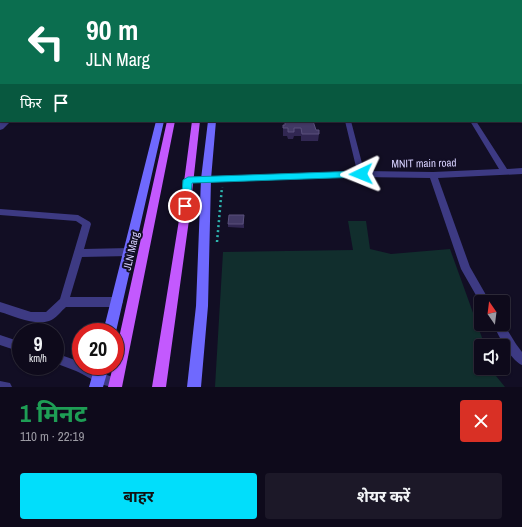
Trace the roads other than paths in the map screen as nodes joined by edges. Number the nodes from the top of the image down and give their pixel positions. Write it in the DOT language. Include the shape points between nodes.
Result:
graph roads {
  1 [pos="160,122"];
  2 [pos="171,122"];
  3 [pos="196,122"];
  4 [pos="212,122"];
  5 [pos="348,122"];
  6 [pos="474,122"];
  7 [pos="504,171"];
  8 [pos="522,171"];
  9 [pos="361,174"];
  10 [pos="433,175"];
  11 [pos="160,179"];
  12 [pos="206,179"];
  13 [pos="146,180"];
  14 [pos="188,180"];
  15 [pos="0,212"];
  16 [pos="80,252"];
  17 [pos="129,252"];
  18 [pos="481,295"];
  19 [pos="64,302"];
  20 [pos="118,302"];
  21 [pos="0,307"];
  22 [pos="112,323"];
  23 [pos="502,331"];
  24 [pos="0,340"];
  25 [pos="12,344"];
  26 [pos="522,360"];
  27 [pos="64,361"];
  28 [pos="99,377"];
  29 [pos="0,386"];
  30 [pos="116,386"];
  31 [pos="6,387"];
  32 [pos="159,387"];
  33 [pos="194,387"];
  1 -- 13 [label="street"];
  2 -- 11 [label="main road, JLN Marg"];
  3 -- 14 [label="main road"];
  4 -- 12 [label="street"];
  5 -- 9 [label="lane"];
  6 -- 7 [label="lane"];
  7 -- 8 [label="lane, MNIT main road"];
  7 -- 10 [label="lane, MNIT main road"];
  9 -- 10 [label="lane, MNIT main road"];
  9 -- 12 [label="lane, MNIT main road"];
  10 -- 18 [label="lane" via="466,269"];
  11 -- 13 [label="street"];
  11 -- 30 [label="main road, JLN Marg"];
  12 -- 14 [label="lane, MNIT main road"];
  12 -- 33 [label="street" via="202,306"];
  13 -- 17 [label="street"];
  14 -- 32 [label="main road"];
  15 -- 16 [label="lane" via="78,218 87,224"];
  16 -- 17 [label="lane"];
  16 -- 19 [label="lane"];
  17 -- 20 [label="street"];
  19 -- 20 [label="lane"];
  19 -- 21 [label="lane" via="48,318 31,317"];
  20 -- 22 [label="street"];
  23 -- 26 [label="lane"];
  24 -- 25 [label="lane"];
  27 -- 28 [label="lane"];
  28 -- 30 [label="lane"];
  29 -- 31 [label="lane"];
}
